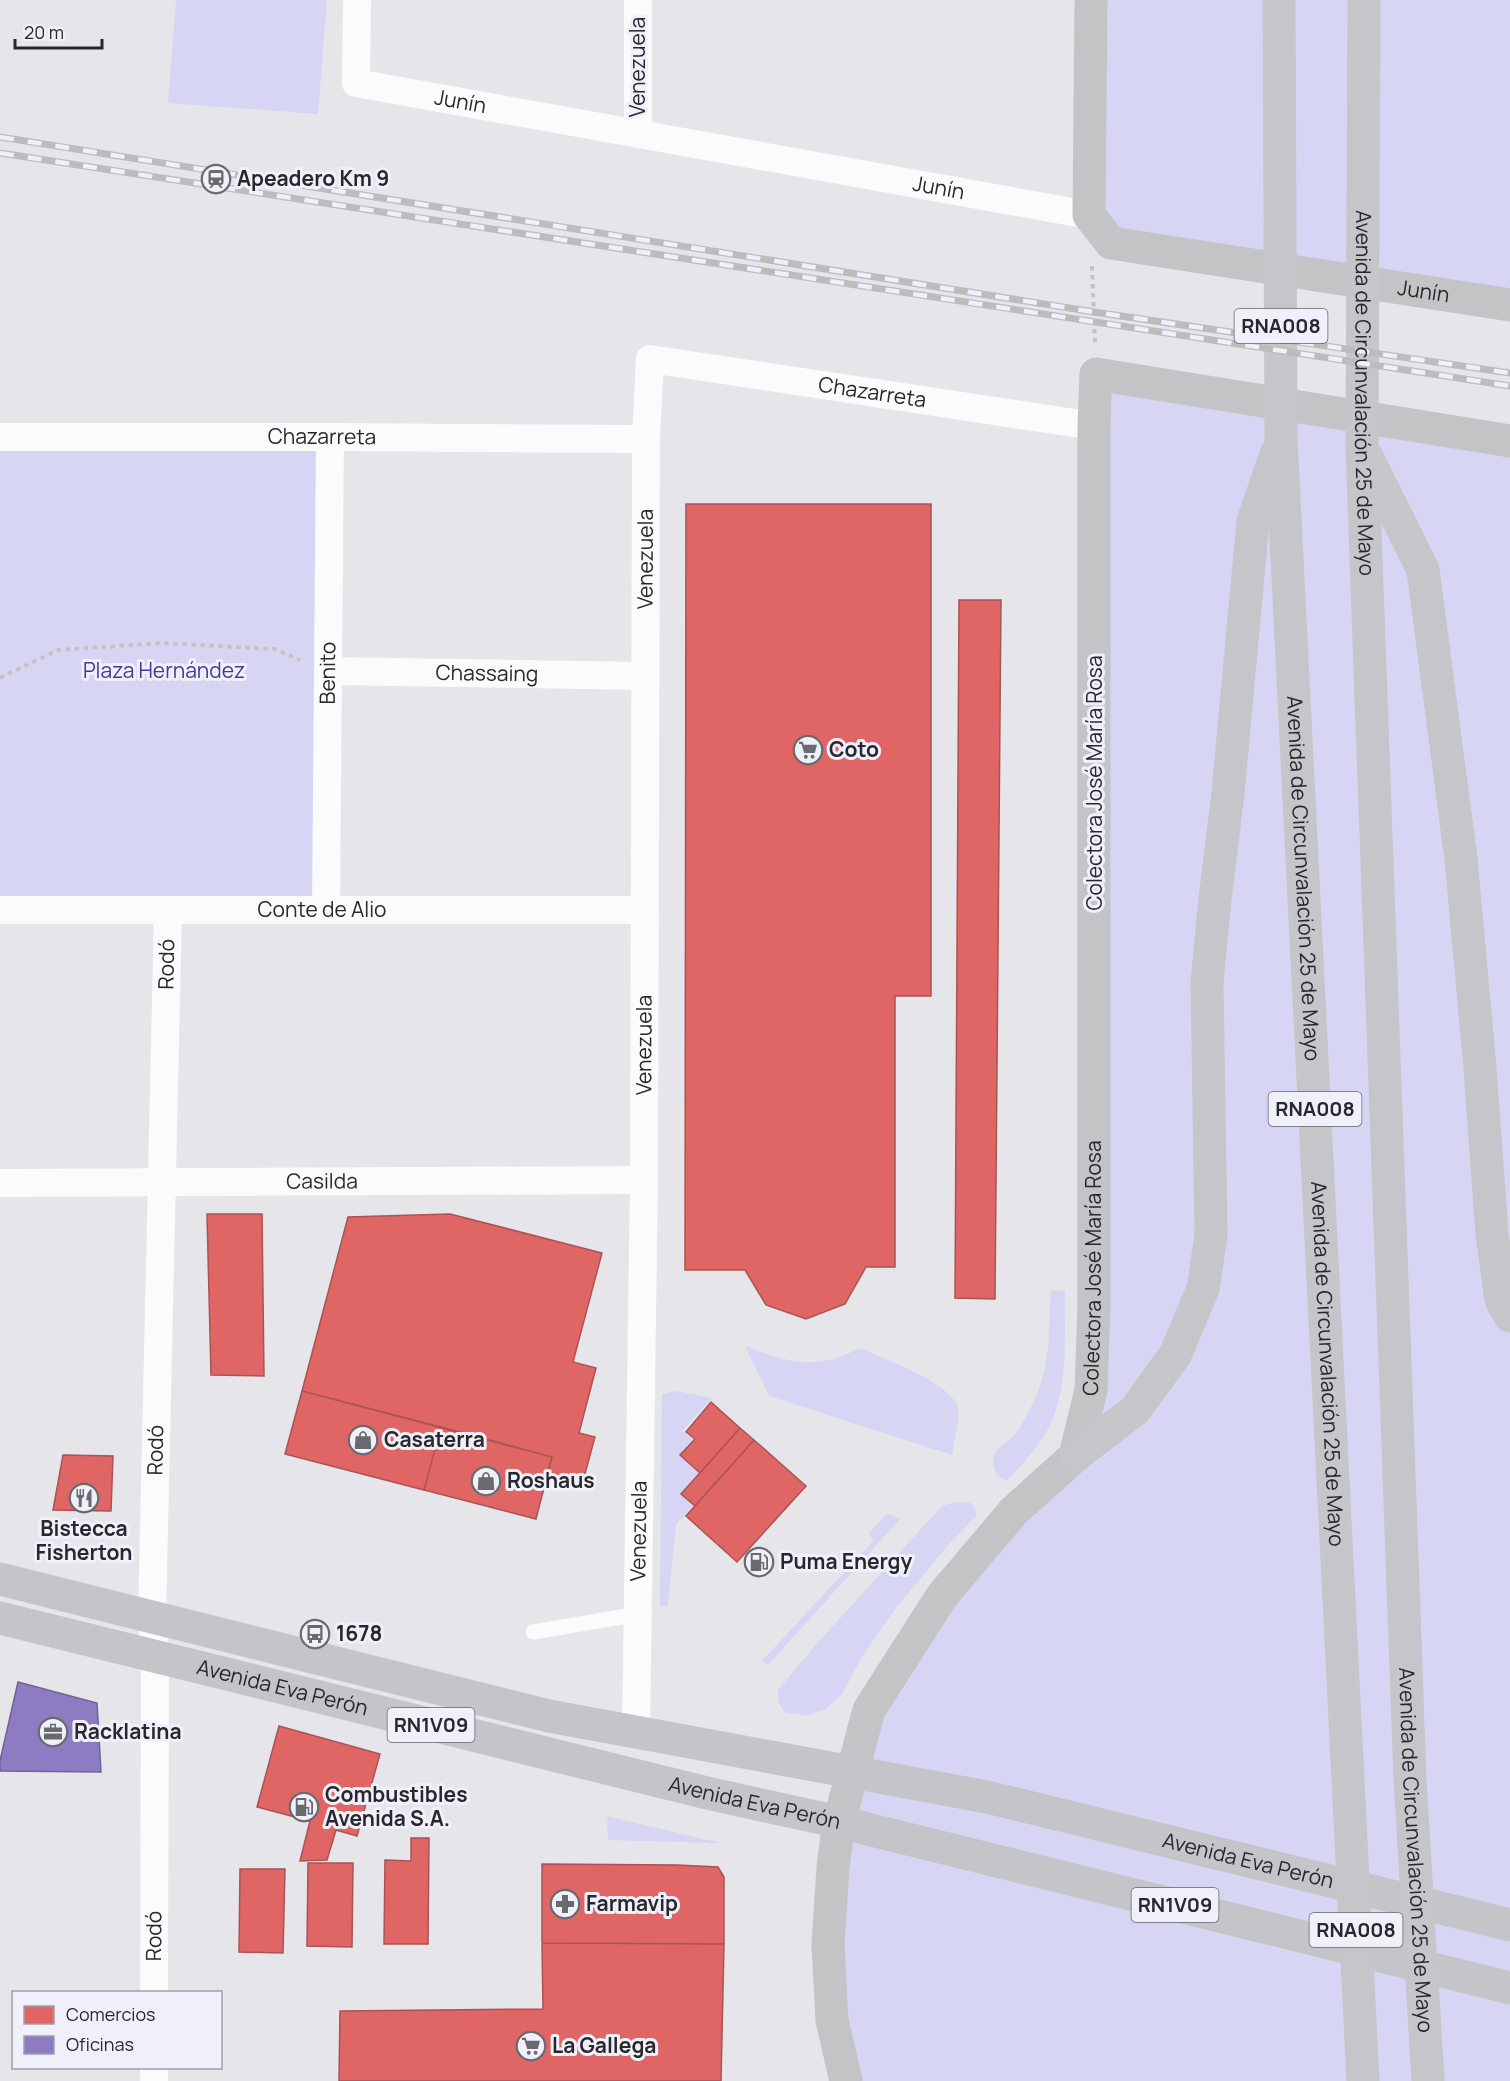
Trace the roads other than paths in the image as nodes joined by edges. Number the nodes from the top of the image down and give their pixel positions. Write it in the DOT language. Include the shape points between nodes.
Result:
graph roads {
  1 [pos="357,0"];
  2 [pos="638,0"];
  3 [pos="1091,0"];
  4 [pos="1279,0"];
  5 [pos="1364,0"];
  6 [pos="638,134"];
  7 [pos="1089,215"];
  8 [pos="1510,305"];
  9 [pos="650,359"];
  10 [pos="1094,426"];
  11 [pos="330,436"];
  12 [pos="0,437"];
  13 [pos="1281,438"];
  14 [pos="646,439"];
  15 [pos="1510,441"];
  16 [pos="1362,447"];
  17 [pos="328,671"];
  18 [pos="645,676"];
  19 [pos="0,910"];
  20 [pos="168,910"];
  21 [pos="326,910"];
  22 [pos="644,910"];
  23 [pos="644,1180"];
  24 [pos="164,1182"];
  25 [pos="0,1183"];
  26 [pos="1510,1316"];
  27 [pos="1076,1456"];
  28 [pos="0,1579"];
  29 [pos="639,1614"];
  30 [pos="152,1617"];
  31 [pos="0,1618"];
  32 [pos="533,1632"];
  33 [pos="155,1657"];
  34 [pos="636,1732"];
  35 [pos="852,1771"];
  36 [pos="839,1822"];
  37 [pos="1510,1925"];
  38 [pos="1510,1988"];
  39 [pos="154,1991"];
  40 [pos="1427,2077"];
  41 [pos="846,2081"];
  42 [pos="1363,2081"];
  1 -- 6 [label="street, Junín" via="356,83"];
  2 -- 6 [label="street, Venezuela"];
  3 -- 7 [label="main road"];
  4 -- 13 [label="highway, Avenida de Circunvalación 25 de Mayo / RNA008"];
  5 -- 16 [label="highway, Avenida de Circunvalación 25 de Mayo / RNA008"];
  6 -- 7 [label="street, Junín"];
  7 -- 8 [label="main road, Junín" via="1111,243"];
  9 -- 10 [label="street, Chazarreta"];
  9 -- 14 [label="street, Venezuela"];
  10 -- 15 [label="main road, Colectora José María Rosa" via="1096,374"];
  10 -- 27 [label="main road, Colectora José María Rosa" via="1094,1307 1091,1390"];
  11 -- 12 [label="street, Chazarreta"];
  11 -- 14 [label="street, Chazarreta"];
  11 -- 17 [label="street, Benito"];
  13 -- 27 [label="highway" via="1253,521 1207,982 1211,1235 1203,1289 1175,1356 1135,1410"];
  13 -- 42 [label="highway, Avenida de Circunvalación 25 de Mayo / RNA008"];
  14 -- 18 [label="street, Venezuela"];
  16 -- 26 [label="highway" via="1423,570 1461,859 1492,1234 1501,1300"];
  16 -- 40 [label="highway, Avenida de Circunvalación 25 de Mayo / RNA008" via="1410,1779"];
  17 -- 18 [label="street, Chassaing"];
  17 -- 21 [label="street, Benito"];
  18 -- 22 [label="street, Venezuela"];
  19 -- 20 [label="street, Conte de Alio"];
  20 -- 21 [label="street, Conte de Alio"];
  20 -- 24 [label="street, Rodó"];
  21 -- 22 [label="street, Conte de Alio"];
  22 -- 23 [label="street, Venezuela"];
  23 -- 24 [label="street, Casilda"];
  23 -- 29 [label="street, Venezuela"];
  24 -- 25 [label="street, Casilda"];
  24 -- 30 [label="street, Rodó"];
  27 -- 35 [label="main road" via="1014,1511 942,1596 869,1710"];
  28 -- 30 [label="main road, Avenida Eva Perón / RN1V09"];
  29 -- 32 [label="lane"];
  29 -- 34 [label="street, Venezuela"];
  30 -- 33 [label="street, Rodó"];
  30 -- 34 [label="main road, Avenida Eva Perón / RN1V09" via="549,1716"];
  31 -- 33 [label="main road, Avenida Eva Perón / RN1V09"];
  33 -- 36 [label="main road, Avenida Eva Perón / RN1V09"];
  33 -- 39 [label="street, Rodó"];
  34 -- 35 [label="main road, Avenida Eva Perón / RN1V09"];
  35 -- 36 [label="main road"];
  35 -- 37 [label="main road, Avenida Eva Perón / RN1V09" via="987,1797"];
  36 -- 38 [label="main road, Avenida Eva Perón / RN1V09"];
  36 -- 41 [label="main road" via="828,1945 832,2020"];
}
